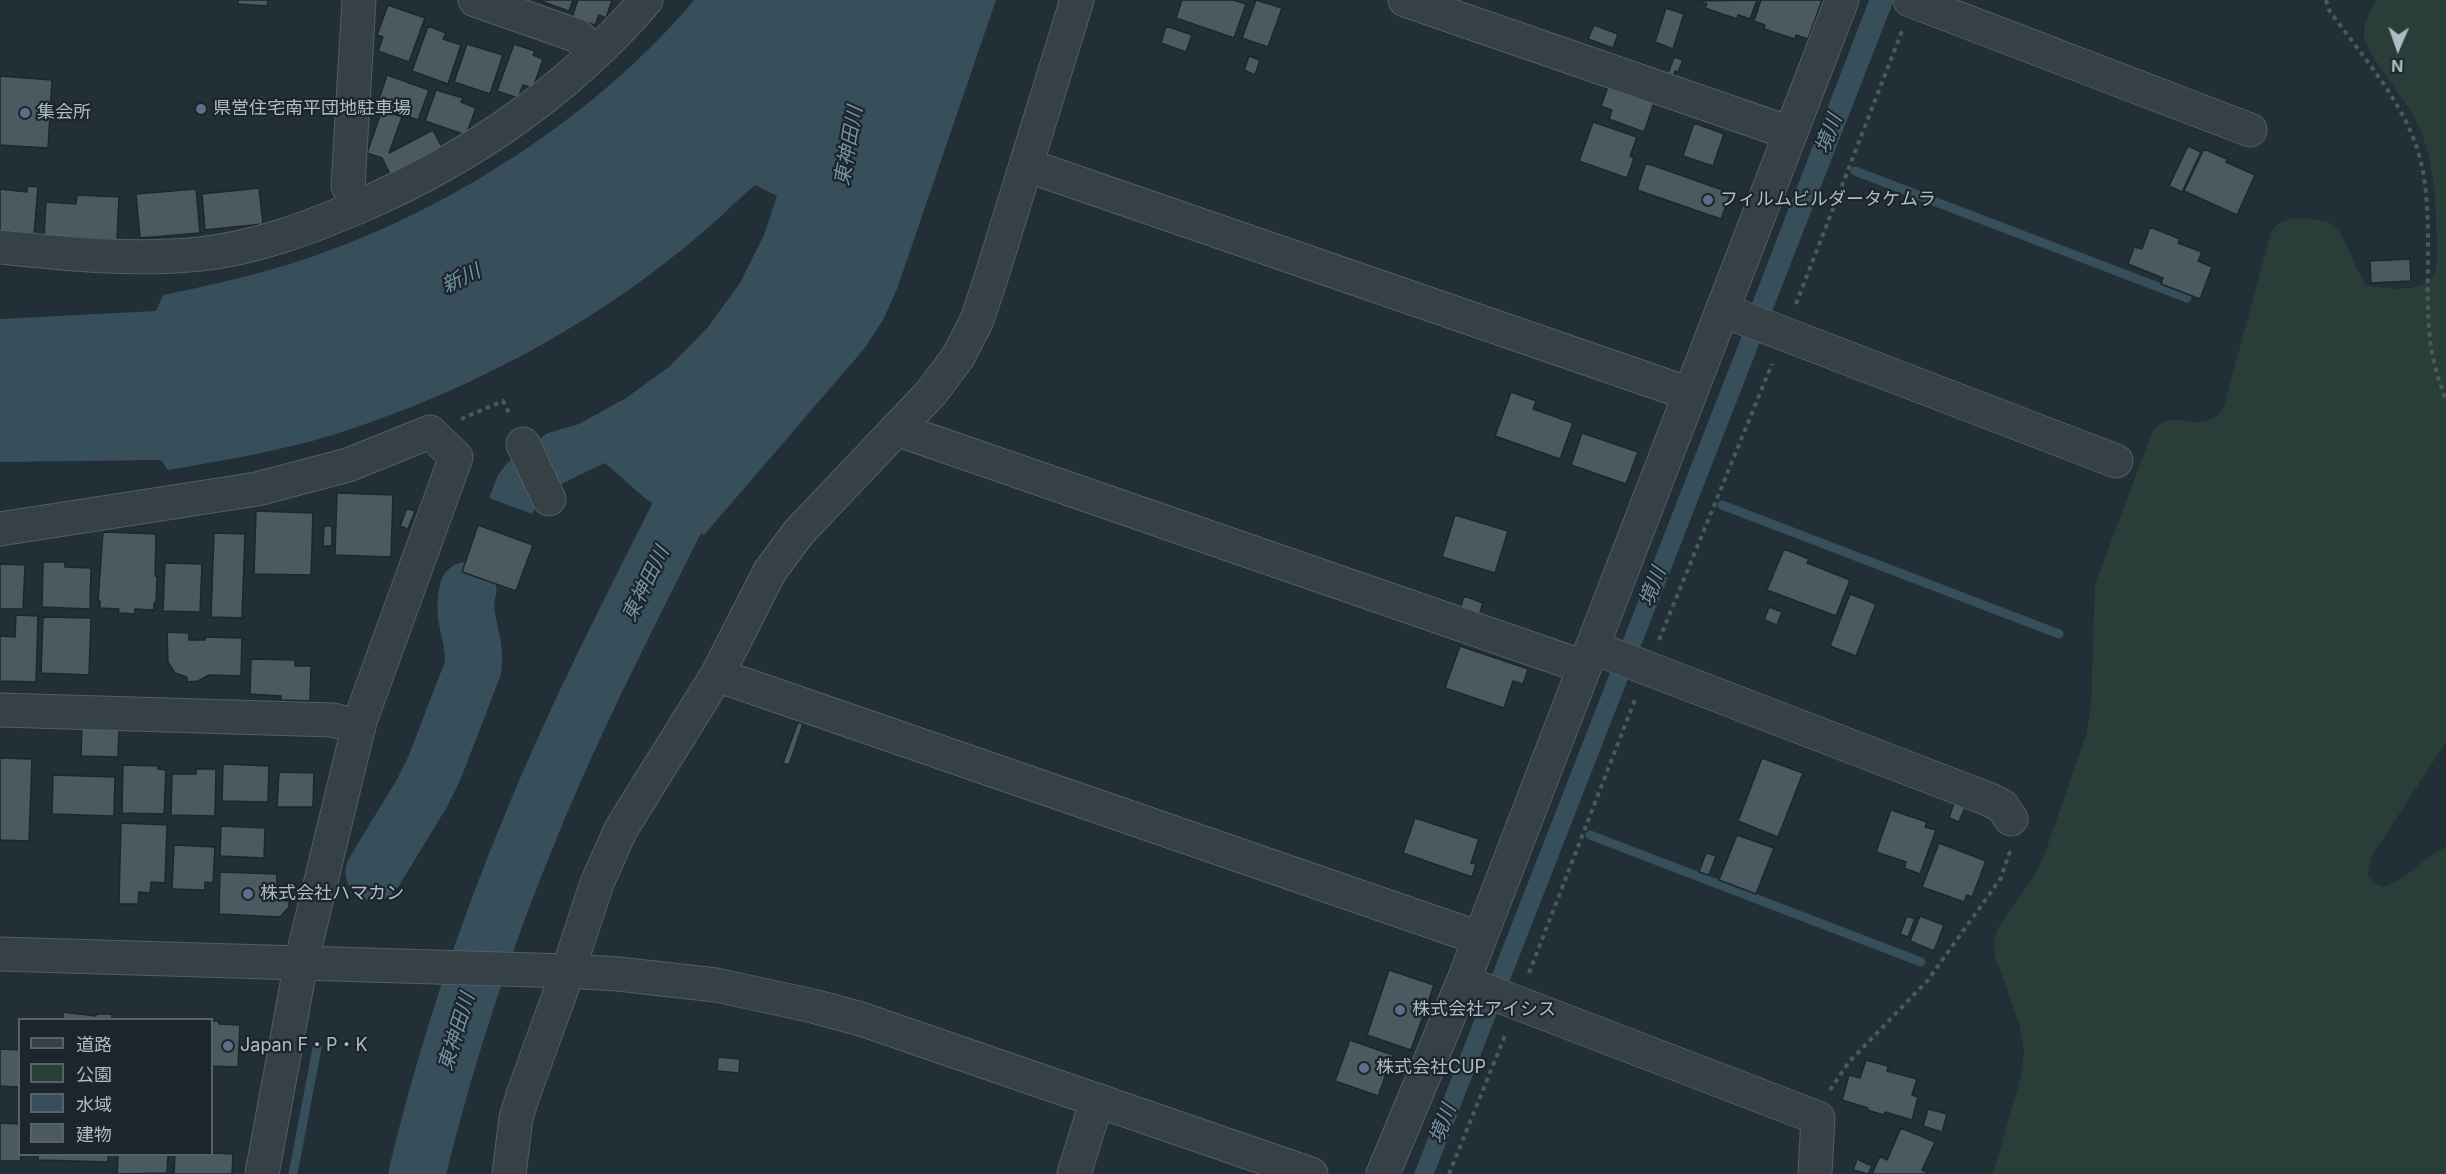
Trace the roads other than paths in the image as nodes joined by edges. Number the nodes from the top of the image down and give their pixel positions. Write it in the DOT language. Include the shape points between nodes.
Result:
graph roads {
  1 [pos="359,0"];
  2 [pos="475,0"];
  3 [pos="646,0"];
  4 [pos="1077,0"];
  5 [pos="1406,0"];
  6 [pos="1842,0"];
  7 [pos="1912,1"];
  8 [pos="594,53"];
  9 [pos="2250,130"];
  10 [pos="1790,133"];
  11 [pos="1026,165"];
  12 [pos="358,207"];
  13 [pos="0,247"];
  14 [pos="1730,313"];
  15 [pos="1690,394"];
  16 [pos="896,429"];
  17 [pos="523,444"];
  18 [pos="2116,461"];
  19 [pos="549,499"];
  20 [pos="0,529"];
  21 [pos="1595,656"];
  22 [pos="717,675"];
  23 [pos="0,710"];
  24 [pos="359,727"];
  25 [pos="2011,819"];
  26 [pos="1479,938"];
  27 [pos="0,954"];
  28 [pos="301,963"];
  29 [pos="555,971"];
  30 [pos="1470,984"];
  31 [pos="1097,1100"];
  32 [pos="262,1174"];
  33 [pos="509,1174"];
  34 [pos="1074,1174"];
  35 [pos="1311,1174"];
  36 [pos="1383,1174"];
  37 [pos="1815,1174"];
  1 -- 12 [label="street" via="348,186"];
  2 -- 8 [label="street" via="578,36"];
  3 -- 8 [label="street"];
  4 -- 11 [label="street"];
  5 -- 10 [label="street"];
  6 -- 10 [label="street"];
  7 -- 9 [label="street"];
  8 -- 12 [label="street" via="525,112 482,142"];
  10 -- 14 [label="street"];
  11 -- 15 [label="street"];
  11 -- 16 [label="street" via="977,320 958,357 931,393"];
  12 -- 13 [label="street" via="275,239 202,254 128,258"];
  14 -- 15 [label="street"];
  14 -- 18 [label="street"];
  15 -- 21 [label="street"];
  16 -- 21 [label="street"];
  16 -- 22 [label="street" via="831,497 770,571"];
  17 -- 19 [label="street"];
  20 -- 24 [label="street" via="257,489 348,465 430,432 456,457"];
  21 -- 25 [label="street" via="1645,667 1988,799 2002,806"];
  21 -- 26 [label="street"];
  22 -- 26 [label="street"];
  22 -- 29 [label="street" via="621,829"];
  23 -- 24 [label="street" via="333,720"];
  24 -- 28 [label="street"];
  26 -- 30 [label="street"];
  27 -- 28 [label="street"];
  28 -- 29 [label="street"];
  28 -- 32 [label="street"];
  29 -- 31 [label="street" via="667,978 794,1001 861,1019"];
  29 -- 33 [label="street" via="518,1110"];
  30 -- 36 [label="street"];
  30 -- 37 [label="street" via="1818,1118"];
  31 -- 34 [label="street"];
  31 -- 35 [label="street"];
}
